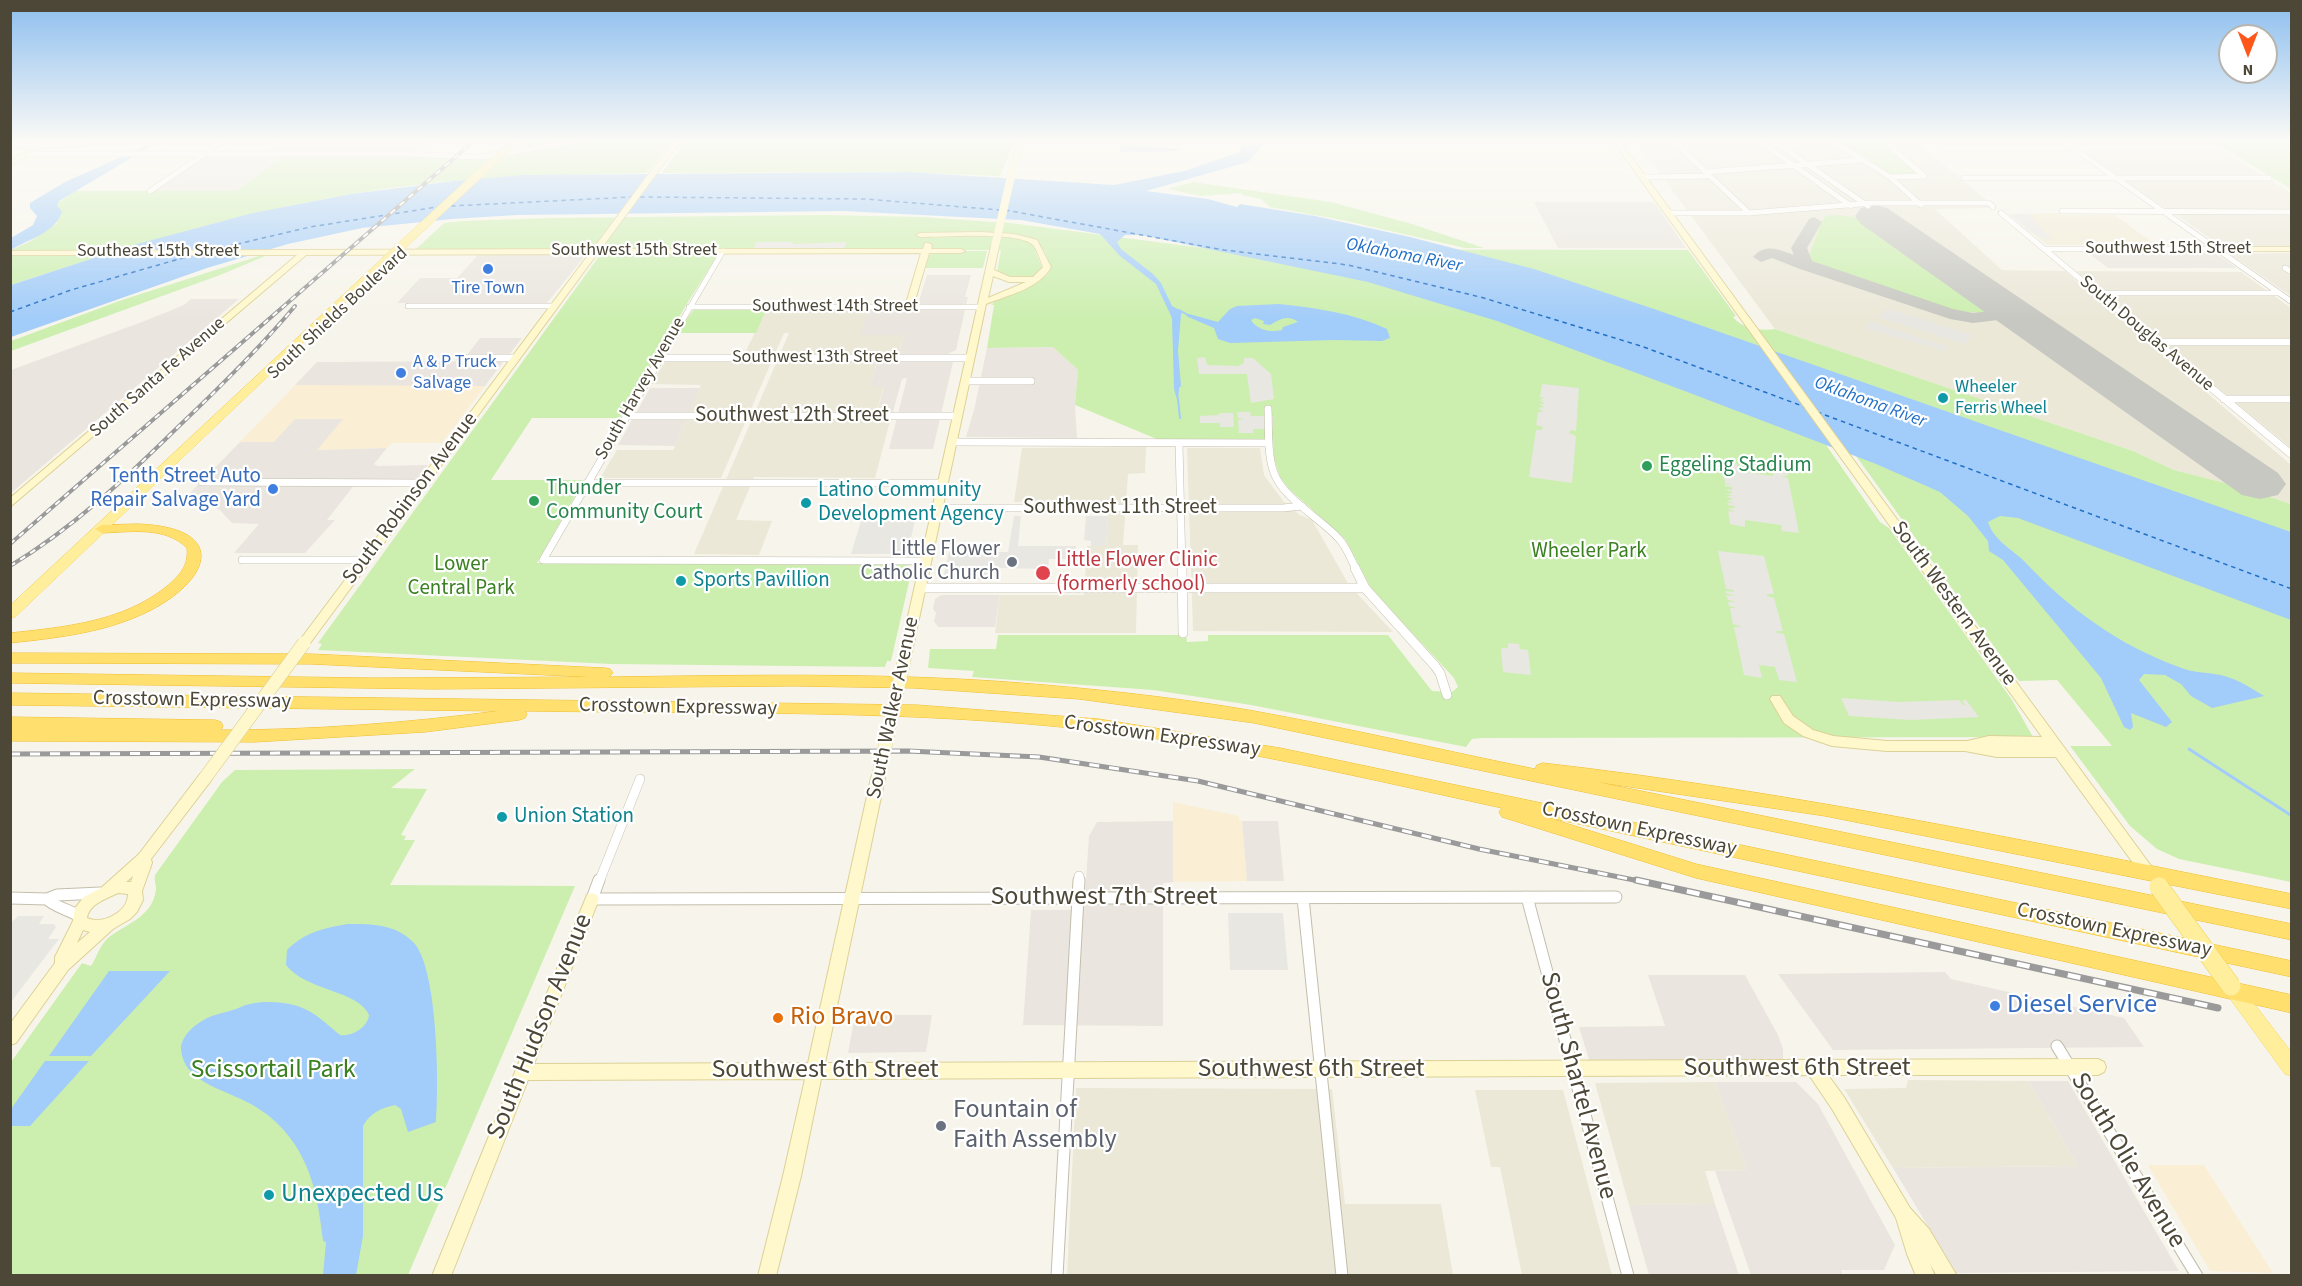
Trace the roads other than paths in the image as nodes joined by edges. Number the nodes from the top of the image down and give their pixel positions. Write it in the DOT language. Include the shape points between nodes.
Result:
graph roads {
  1 [pos="454,200"];
  2 [pos="458,200"];
  3 [pos="634,200"];
  4 [pos="1006,200"];
  5 [pos="1658,200"];
  6 [pos="1735,200"];
  7 [pos="1842,200"];
  8 [pos="1859,200"];
  9 [pos="1915,200"];
  10 [pos="2148,200"];
  11 [pos="1866,205"];
  12 [pos="1921,205"];
  13 [pos="1851,206"];
  14 [pos="2062,211"];
  15 [pos="2165,212"];
  16 [pos="2292,212"];
  17 [pos="1668,213"];
  18 [pos="1749,213"];
  19 [pos="2001,213"];
  20 [pos="920,235"];
  21 [pos="931,235"];
  22 [pos="2045,249"];
  23 [pos="2219,249"];
  24 [pos="2292,249"];
  25 [pos="723,250"];
  26 [pos="302,251"];
  27 [pos="596,251"];
  28 [pos="926,251"];
  29 [pos="961,251"];
  30 [pos="10,253"];
  31 [pos="389,262"];
  32 [pos="989,271"];
  33 [pos="1037,278"];
  34 [pos="2098,293"];
  35 [pos="2279,293"];
  36 [pos="2291,300"];
  37 [pos="981,305"];
  38 [pos="408,306"];
  39 [pos="554,306"];
  40 [pos="689,307"];
  41 [pos="909,307"];
  42 [pos="2156,342"];
  43 [pos="2292,342"];
  44 [pos="460,358"];
  45 [pos="516,358"];
  46 [pos="660,358"];
  47 [pos="970,358"];
  48 [pos="965,381"];
  49 [pos="1031,381"];
  50 [pos="2224,399"];
  51 [pos="2292,399"];
  52 [pos="1268,409"];
  53 [pos="626,416"];
  54 [pos="957,416"];
  55 [pos="952,442"];
  56 [pos="1179,442"];
  57 [pos="1269,443"];
  58 [pos="2292,455"];
  59 [pos="202,482"];
  60 [pos="422,483"];
  61 [pos="587,483"];
  62 [pos="943,483"];
  63 [pos="10,504"];
  64 [pos="1302,506"];
  65 [pos="937,508"];
  66 [pos="1181,508"];
  67 [pos="102,529"];
  68 [pos="242,560"];
  69 [pos="365,560"];
  70 [pos="926,561"];
  71 [pos="920,588"];
  72 [pos="1183,588"];
  73 [pos="1365,588"];
  74 [pos="14,611"];
  75 [pos="1183,633"];
  76 [pos="10,638"];
  77 [pos="10,658"];
  78 [pos="10,678"];
  79 [pos="710,680"];
  80 [pos="1447,695"];
  81 [pos="10,699"];
  82 [pos="1776,699"];
  83 [pos="576,707"];
  84 [pos="10,723"];
  85 [pos="242,727"];
  86 [pos="10,735"];
  87 [pos="2057,747"];
  88 [pos="1462,760"];
  89 [pos="640,780"];
  90 [pos="1423,784"];
  91 [pos="144,858"];
  92 [pos="1079,876"];
  93 [pos="2154,881"];
  94 [pos="135,891"];
  95 [pos="103,892"];
  96 [pos="1527,897"];
  97 [pos="1616,897"];
  98 [pos="10,898"];
  99 [pos="1078,898"];
  100 [pos="1303,898"];
  101 [pos="47,899"];
  102 [pos="592,899"];
  103 [pos="852,899"];
  104 [pos="2292,902"];
  105 [pos="80,919"];
  106 [pos="111,922"];
  107 [pos="2292,932"];
  108 [pos="63,965"];
  109 [pos="2292,969"];
  110 [pos="2233,989"];
  111 [pos="2292,1004"];
  112 [pos="10,1038"];
  113 [pos="2057,1046"];
  114 [pos="2071,1067"];
  115 [pos="2098,1067"];
  116 [pos="2292,1068"];
  117 [pos="1814,1069"];
  118 [pos="1320,1070"];
  119 [pos="1573,1070"];
  120 [pos="523,1071"];
  121 [pos="816,1071"];
  122 [pos="1069,1071"];
  123 [pos="1904,1214"];
  124 [pos="441,1275"];
  125 [pos="767,1275"];
  126 [pos="1058,1275"];
  127 [pos="1342,1275"];
  128 [pos="1628,1275"];
  129 [pos="1926,1275"];
  130 [pos="1948,1275"];
  131 [pos="2197,1275"];
  1 -- 31 [label="main road, South Shields Boulevard, bridge"];
  2 -- 31 [label="main road, South Shields Boulevard"];
  3 -- 27 [label="main road, South Robinson Avenue"];
  4 -- 32 [label="main road, South Walker Avenue, bridge"];
  5 -- 17 [label="main road, South Western Avenue"];
  6 -- 18 [label="street"];
  7 -- 13 [label="street"];
  8 -- 11 [label="street"];
  9 -- 12 [label="street"];
  10 -- 15 [label="street"];
  11 -- 12 [label="street"];
  11 -- 13 [label="street"];
  12 -- 12 [label="street" via="1993,207 1989,203"];
  13 -- 18 [label="street"];
  14 -- 15 [label="street"];
  15 -- 16 [label="street"];
  15 -- 23 [label="street"];
  17 -- 18 [label="street"];
  17 -- 87 [label="main road, South Western Avenue"];
  19 -- 22 [label="street, South Douglas Avenue"];
  20 -- 21 [label="main road"];
  21 -- 28 [label="main road"];
  21 -- 33 [label="main road" via="1026,238 1035,243 1047,267"];
  22 -- 23 [label="street, Southwest 15th Street"];
  22 -- 34 [label="street, South Douglas Avenue"];
  23 -- 24 [label="main road, Southwest 15th Street"];
  23 -- 35 [label="street"];
  25 -- 27 [label="main road, Southwest 15th Street"];
  25 -- 28 [label="main road, Southwest 15th Street"];
  25 -- 40 [label="street, South Harvey Avenue"];
  26 -- 27 [label="main road, Southwest 15th Street"];
  26 -- 30 [label="main road, Southeast 15th Street"];
  26 -- 63 [label="main road, South Santa Fe Avenue"];
  27 -- 39 [label="main road, South Robinson Avenue"];
  28 -- 29 [label="main road, Southwest 15th Street"];
  28 -- 41 [label="main road"];
  31 -- 67 [label="main road, South Shields Boulevard" via="197,447"];
  32 -- 33 [label="main road" via="1009,280"];
  32 -- 37 [label="main road, South Walker Avenue"];
  33 -- 37 [label="main road"];
  34 -- 35 [label="street"];
  34 -- 42 [label="street, South Douglas Avenue"];
  35 -- 36 [label="street"];
  37 -- 41 [label="street, Southwest 14th Street"];
  37 -- 47 [label="main road, South Walker Avenue"];
  38 -- 39 [label="street"];
  39 -- 45 [label="main road, South Robinson Avenue"];
  40 -- 41 [label="street, Southwest 14th Street"];
  40 -- 46 [label="street, South Harvey Avenue"];
  42 -- 43 [label="street"];
  42 -- 50 [label="street, South Douglas Avenue"];
  44 -- 45 [label="street"];
  45 -- 60 [label="main road, South Robinson Avenue"];
  46 -- 47 [label="street, Southwest 13th Street"];
  46 -- 53 [label="street, South Harvey Avenue"];
  47 -- 48 [label="main road, South Walker Avenue"];
  48 -- 49 [label="street"];
  48 -- 54 [label="main road, South Walker Avenue"];
  50 -- 51 [label="street"];
  50 -- 58 [label="street, South Douglas Avenue"];
  52 -- 57 [label="street"];
  53 -- 54 [label="street, Southwest 12th Street"];
  53 -- 61 [label="street, South Harvey Avenue"];
  54 -- 55 [label="main road, South Walker Avenue"];
  55 -- 56 [label="street"];
  55 -- 62 [label="main road, South Walker Avenue"];
  56 -- 57 [label="street"];
  56 -- 66 [label="street"];
  57 -- 64 [label="street" via="1275,476"];
  59 -- 60 [label="street"];
  60 -- 69 [label="main road, South Robinson Avenue"];
  61 -- 62 [label="street"];
  61 -- 70 [label="street, South Harvey Avenue" via="543,560"];
  62 -- 65 [label="main road, South Walker Avenue"];
  64 -- 66 [label="street, Southwest 11th Street"];
  64 -- 73 [label="street" via="1342,542"];
  65 -- 66 [label="street, Southwest 11th Street"];
  65 -- 70 [label="main road, South Walker Avenue"];
  66 -- 72 [label="street"];
  67 -- 74 [label="main road, South Shields Boulevard"];
  67 -- 76 [label="highway" via="178,534 194,547 192,569 163,597 115,620 81,629"];
  68 -- 69 [label="street"];
  69 -- 85 [label="main road, South Robinson Avenue, bridge"];
  70 -- 71 [label="main road, South Walker Avenue"];
  71 -- 72 [label="street"];
  71 -- 103 [label="main road, South Walker Avenue, bridge"];
  72 -- 73 [label="street"];
  72 -- 75 [label="street"];
  73 -- 80 [label="street" via="1435,666"];
  77 -- 79 [label="highway" via="310,659"];
  78 -- 79 [label="highway, Crosstown Expressway" via="481,684"];
  79 -- 88 [label="highway, Crosstown Expressway" via="972,684 1117,698 1254,717"];
  81 -- 83 [label="highway, Crosstown Expressway"];
  82 -- 87 [label="main road" via="1793,724 1834,742 1964,746 1995,752"];
  83 -- 86 [label="highway" via="425,726 255,736"];
  83 -- 90 [label="highway, Crosstown Expressway" via="916,711 1056,721 1215,742"];
  84 -- 85 [label="highway"];
  85 -- 91 [label="main road, South Robinson Avenue, bridge"];
  87 -- 93 [label="main road, South Western Avenue"];
  88 -- 93 [label="highway" via="1608,776 1822,808"];
  88 -- 107 [label="highway, Crosstown Expressway"];
  89 -- 102 [label="street, South Hudson Avenue"];
  90 -- 109 [label="highway, Crosstown Expressway"];
  90 -- 110 [label="highway" via="1696,871"];
  91 -- 94 [label="main road, South Robinson Avenue"];
  91 -- 95 [label="main road, South Robinson Avenue"];
  92 -- 99 [label="street"];
  93 -- 104 [label="highway"];
  93 -- 110 [label="main road, South Western Avenue, bridge"];
  94 -- 95 [label="main road" via="123,887"];
  94 -- 106 [label="main road, South Robinson Avenue" via="132,907"];
  95 -- 101 [label="street"];
  95 -- 105 [label="main road, South Robinson Avenue" via="86,904"];
  96 -- 97 [label="street, Southwest 7th Street"];
  96 -- 100 [label="street, Southwest 7th Street"];
  96 -- 119 [label="street, South Shartel Avenue"];
  98 -- 101 [label="street"];
  99 -- 100 [label="street, Southwest 7th Street"];
  99 -- 103 [label="street, Southwest 7th Street"];
  99 -- 122 [label="street"];
  100 -- 118 [label="street"];
  101 -- 105 [label="street"];
  102 -- 103 [label="street, Southwest 7th Street"];
  102 -- 120 [label="main road, South Hudson Avenue"];
  103 -- 121 [label="main road, South Walker Avenue"];
  105 -- 106 [label="main road" via="92,927"];
  105 -- 108 [label="main road"];
  106 -- 108 [label="main road"];
  108 -- 112 [label="main road"];
  110 -- 111 [label="highway"];
  110 -- 116 [label="main road, South Western Avenue"];
  113 -- 114 [label="street, South Olie Avenue"];
  114 -- 115 [label="main road, Southwest 6th Street"];
  114 -- 117 [label="main road, Southwest 6th Street"];
  114 -- 131 [label="street, South Olie Avenue"];
  117 -- 119 [label="main road, Southwest 6th Street"];
  117 -- 123 [label="main road"];
  118 -- 119 [label="main road, Southwest 6th Street"];
  118 -- 122 [label="main road, Southwest 6th Street"];
  118 -- 127 [label="street"];
  119 -- 128 [label="street, South Shartel Avenue"];
  120 -- 121 [label="main road, Southwest 6th Street"];
  120 -- 124 [label="main road, South Hudson Avenue"];
  121 -- 122 [label="main road, Southwest 6th Street"];
  121 -- 125 [label="main road, South Walker Avenue"];
  122 -- 126 [label="street"];
  123 -- 129 [label="main road"];
  123 -- 130 [label="main road" via="1923,1235"];
}
